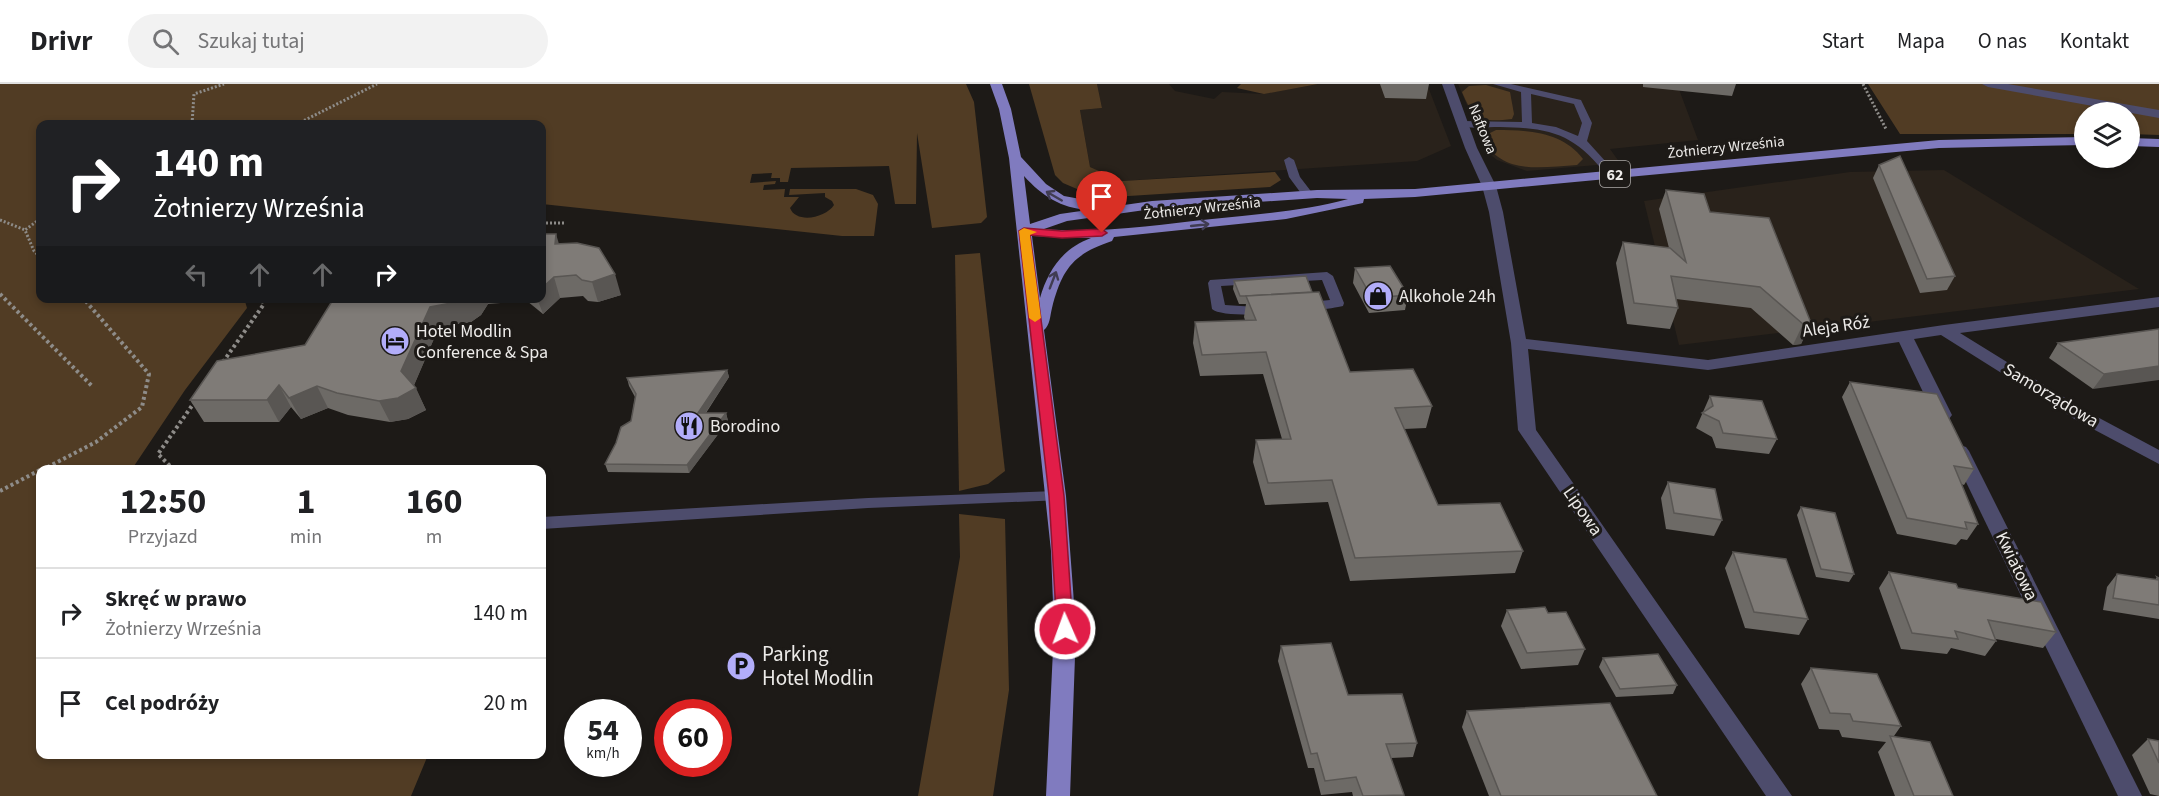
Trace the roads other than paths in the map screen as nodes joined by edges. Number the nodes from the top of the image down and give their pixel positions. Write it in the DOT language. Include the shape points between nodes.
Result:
graph roads {
  1 [pos="996,84"];
  2 [pos="1448,84"];
  3 [pos="1498,84"];
  4 [pos="1988,84"];
  5 [pos="1526,90"];
  6 [pos="2159,114"];
  7 [pos="1462,124"];
  8 [pos="1527,126"];
  9 [pos="2074,141"];
  10 [pos="1582,142"];
  11 [pos="2140,142"];
  12 [pos="2159,143"];
  13 [pos="1015,158"];
  14 [pos="1289,160"];
  15 [pos="1612,175"];
  16 [pos="1490,186"];
  17 [pos="1307,195"];
  18 [pos="1371,195"];
  19 [pos="1152,205"];
  20 [pos="1024,231"];
  21 [pos="1142,231"];
  22 [pos="1327,276"];
  23 [pos="2159,302"];
  24 [pos="1944,330"];
  25 [pos="1037,336"];
  26 [pos="1904,336"];
  27 [pos="1519,343"];
  28 [pos="2159,458"];
  29 [pos="1056,496"];
  30 [pos="546,523"];
  31 [pos="1058,796"];
  32 [pos="1780,796"];
  33 [pos="2130,796"];
  1 -- 13 [label="main road"];
  2 -- 7 [label="street, Naftowa"];
  3 -- 5 [label="lane"];
  4 -- 6 [label="street"];
  5 -- 8 [label="lane"];
  5 -- 10 [label="lane" via="1578,102 1587,123"];
  7 -- 8 [label="lane"];
  7 -- 16 [label="street, Naftowa"];
  8 -- 10 [label="lane" via="1557,130"];
  9 -- 15 [label="main road, Żołnierzy Września / 62" via="1865,150"];
  10 -- 15 [label="lane"];
  11 -- 12 [label="main road"];
  19 -- 13 [label="main road, one-way" via="1087,206 1059,200 1041,187"];
  13 -- 20 [label="main road"];
  14 -- 17 [label="lane"];
  15 -- 16 [label="main road, Żołnierzy Września / 62"];
  16 -- 18 [label="main road, Żołnierzy Września / 62"];
  16 -- 27 [label="street, Lipowa"];
  17 -- 18 [label="main road, Żołnierzy Września / 62"];
  17 -- 19 [label="main road, Żołnierzy Września / 62"];
  21 -- 18 [label="main road, Żołnierzy Września / 62, one-way" via="1325,210"];
  19 -- 20 [label="main road, Żołnierzy Września / 62" via="1065,217"];
  20 -- 21 [label="main road, Żołnierzy Września"];
  20 -- 25 [label="main road, 62"];
  25 -- 21 [label="main road, 62, one-way" via="1053,277 1060,266 1089,244"];
  22 -- 22 [label="lane" via="1259,280 1214,283 1220,309 1257,311 1338,303"];
  23 -- 24 [label="street, Aleja Róż"];
  24 -- 26 [label="street, Aleja Róż"];
  24 -- 28 [label="street, Samorządowa" via="2082,416"];
  25 -- 29 [label="main road, 62"];
  26 -- 27 [label="street, Aleja Róż" via="1708,365"];
  26 -- 33 [label="street, Kwiatowa"];
  27 -- 32 [label="street, Lipowa" via="1527,430"];
  29 -- 30 [label="lane"];
  29 -- 31 [label="main road, 62" via="1065,629"];
}
